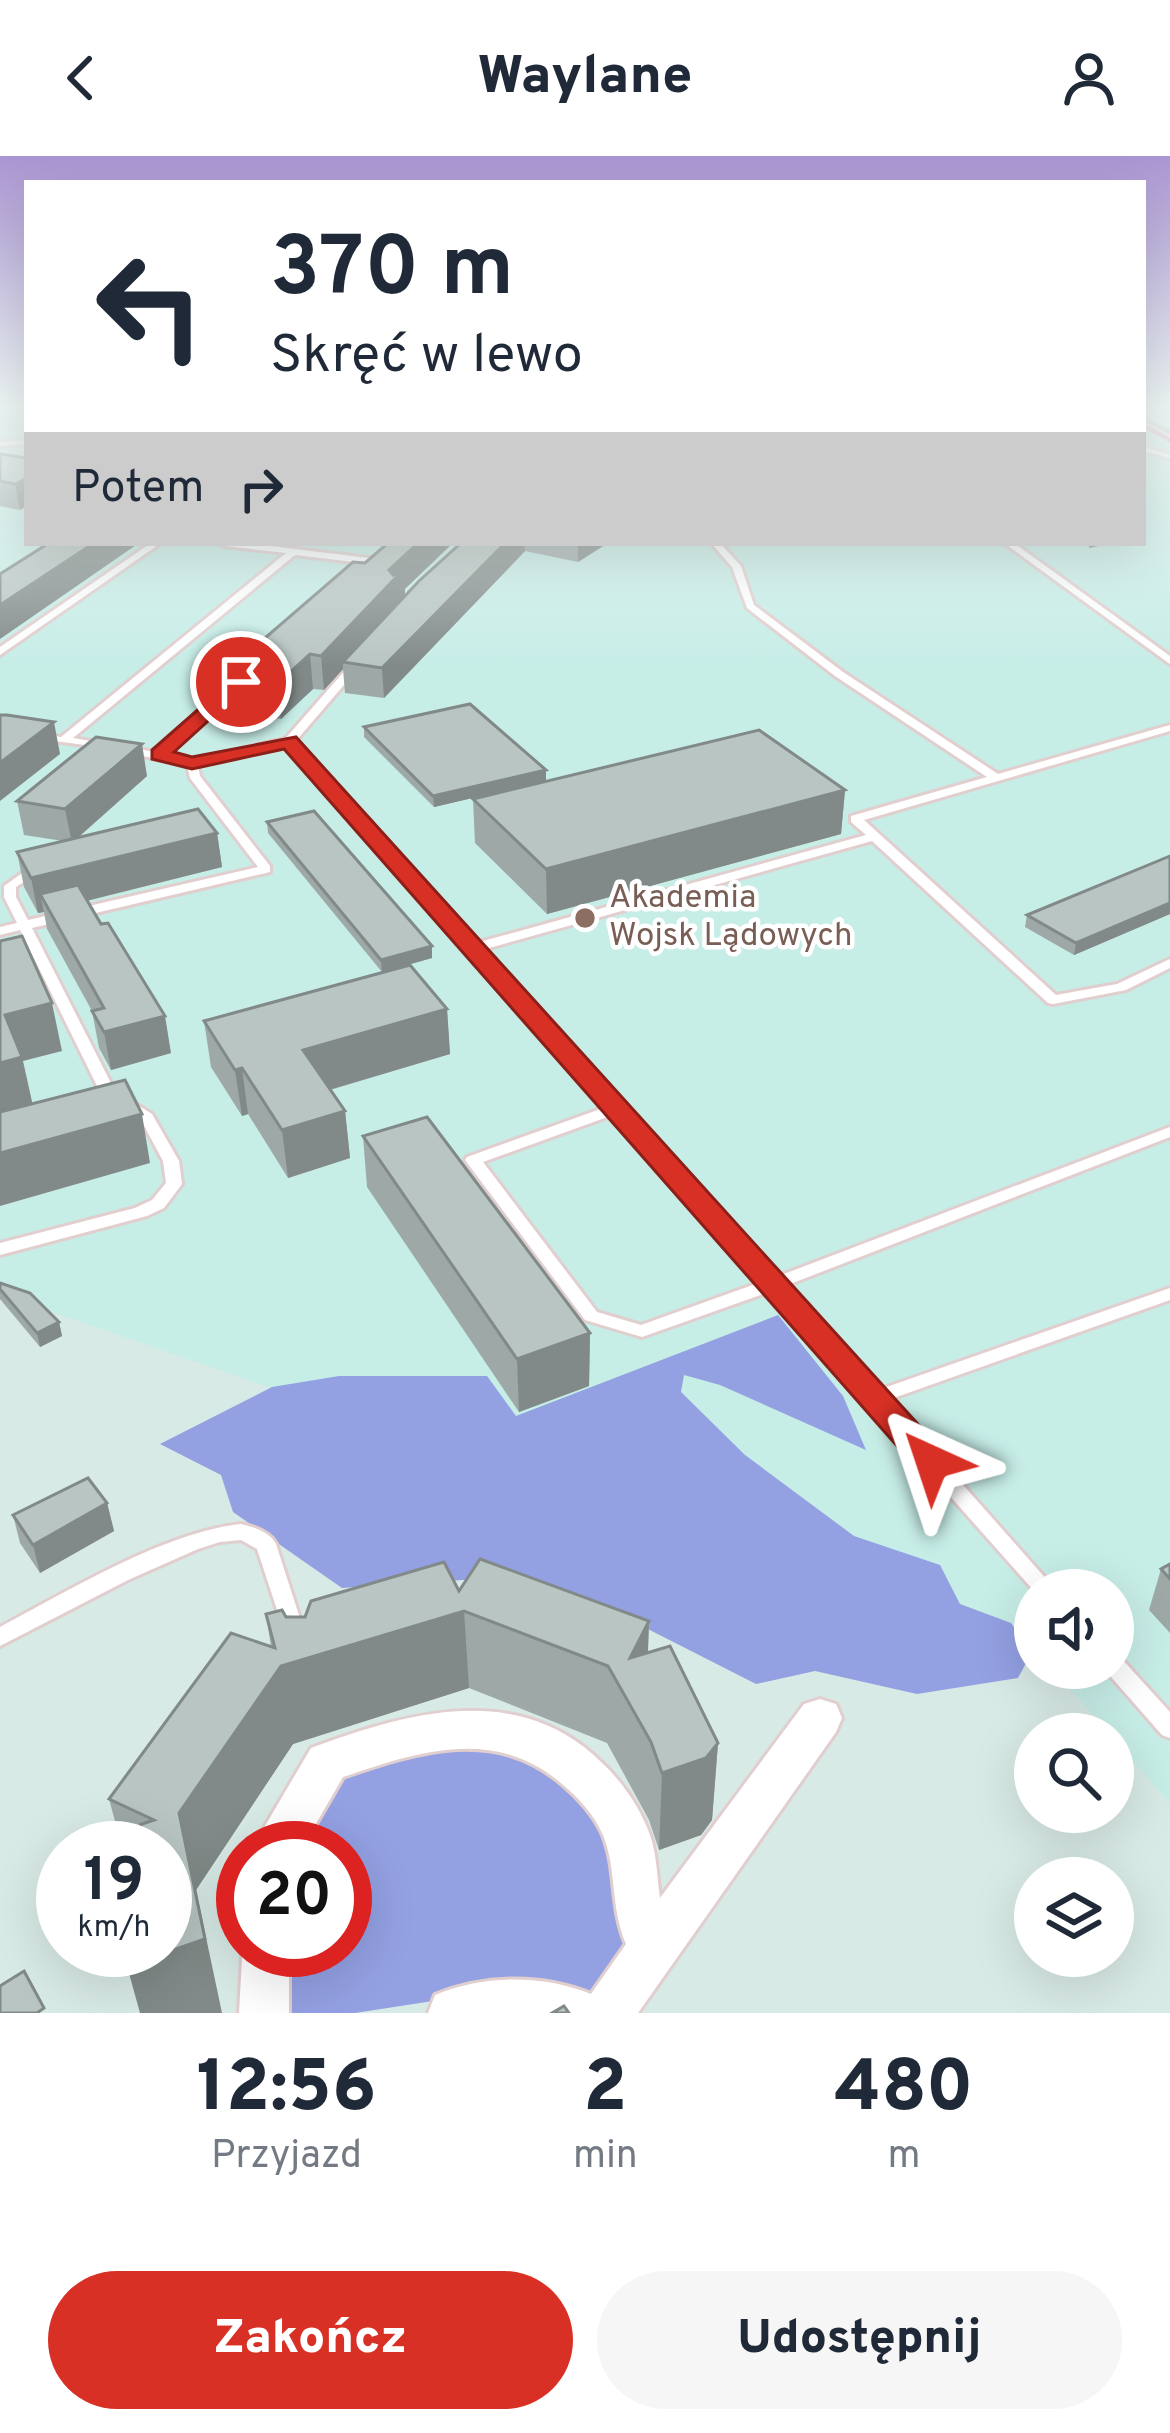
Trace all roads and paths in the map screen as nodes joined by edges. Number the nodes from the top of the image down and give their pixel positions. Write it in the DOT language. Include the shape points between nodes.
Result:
graph roads {
  1 [pos="153,546"];
  2 [pos="247,546"];
  3 [pos="718,546"];
  4 [pos="1012,546"];
  5 [pos="293,552"];
  6 [pos="354,582"];
  7 [pos="374,645"];
  8 [pos="0,652"];
  9 [pos="1170,662"];
  10 [pos="241,682"];
  11 [pos="1170,728"];
  12 [pos="0,731"];
  13 [pos="64,740"];
  14 [pos="289,742"];
  15 [pos="159,754"];
  16 [pos="192,763"];
  17 [pos="994,777"];
  18 [pos="876,836"];
  19 [pos="50,860"];
  20 [pos="26,925"];
  21 [pos="0,931"];
  22 [pos="471,950"];
  23 [pos="1170,963"];
  24 [pos="616,1109"];
  25 [pos="1170,1132"];
  26 [pos="0,1249"];
  27 [pos="771,1283"];
  28 [pos="1170,1294"];
  29 [pos="874,1398"];
  30 [pos="1027,1569"];
  31 [pos="0,1636"];
  32 [pos="299,1654"];
  33 [pos="1134,1688"];
  34 [pos="820,1718"];
  35 [pos="1170,1728"];
  36 [pos="289,1821"];
  37 [pos="655,1945"];
  38 [pos="264,1977"];
  39 [pos="264,2013"];
  40 [pos="453,2013"];
  41 [pos="575,2013"];
  42 [pos="608,2013"];
  1 -- 8 [label="lane"];
  2 -- 5 [label="lane"];
  3 -- 17 [label="lane" via="736,566 750,606"];
  4 -- 9 [label="lane"];
  5 -- 6 [label="lane" via="377,562"];
  5 -- 13 [label="lane"];
  7 -- 14 [label="lane"];
  10 -- 15 [label="lane"];
  11 -- 17 [label="lane"];
  12 -- 13 [label="lane"];
  13 -- 15 [label="lane"];
  14 -- 16 [label="lane"];
  14 -- 22 [label="lane"];
  15 -- 16 [label="lane"];
  16 -- 20 [label="lane" via="266,869"];
  17 -- 18 [label="lane" via="855,819"];
  18 -- 22 [label="lane"];
  18 -- 23 [label="lane" via="1054,1000 1121,987"];
  19 -- 20 [label="lane" via="8,890"];
  20 -- 21 [label="lane"];
  20 -- 26 [label="lane" via="109,1094 147,1118 174,1184 140,1212"];
  22 -- 24 [label="lane"];
  24 -- 27 [label="lane"];
  24 -- 27 [label="lane" via="473,1160 591,1316 642,1331"];
  25 -- 27 [label="lane"];
  27 -- 29 [label="lane"];
  28 -- 29 [label="lane"];
  29 -- 30 [label="lane"];
  31 -- 32 [label="lane" via="134,1568 244,1532 266,1544"];
  33 -- 35 [label="lane"];
  34 -- 37 [label="street"];
  36 -- 37 [label="street" via="324,1748 491,1726 552,1751 594,1785 626,1834 639,1928"];
  37 -- 42 [label="street"];
  38 -- 39 [label="street"];
  40 -- 41 [label="street" via="514,2003"];
}
